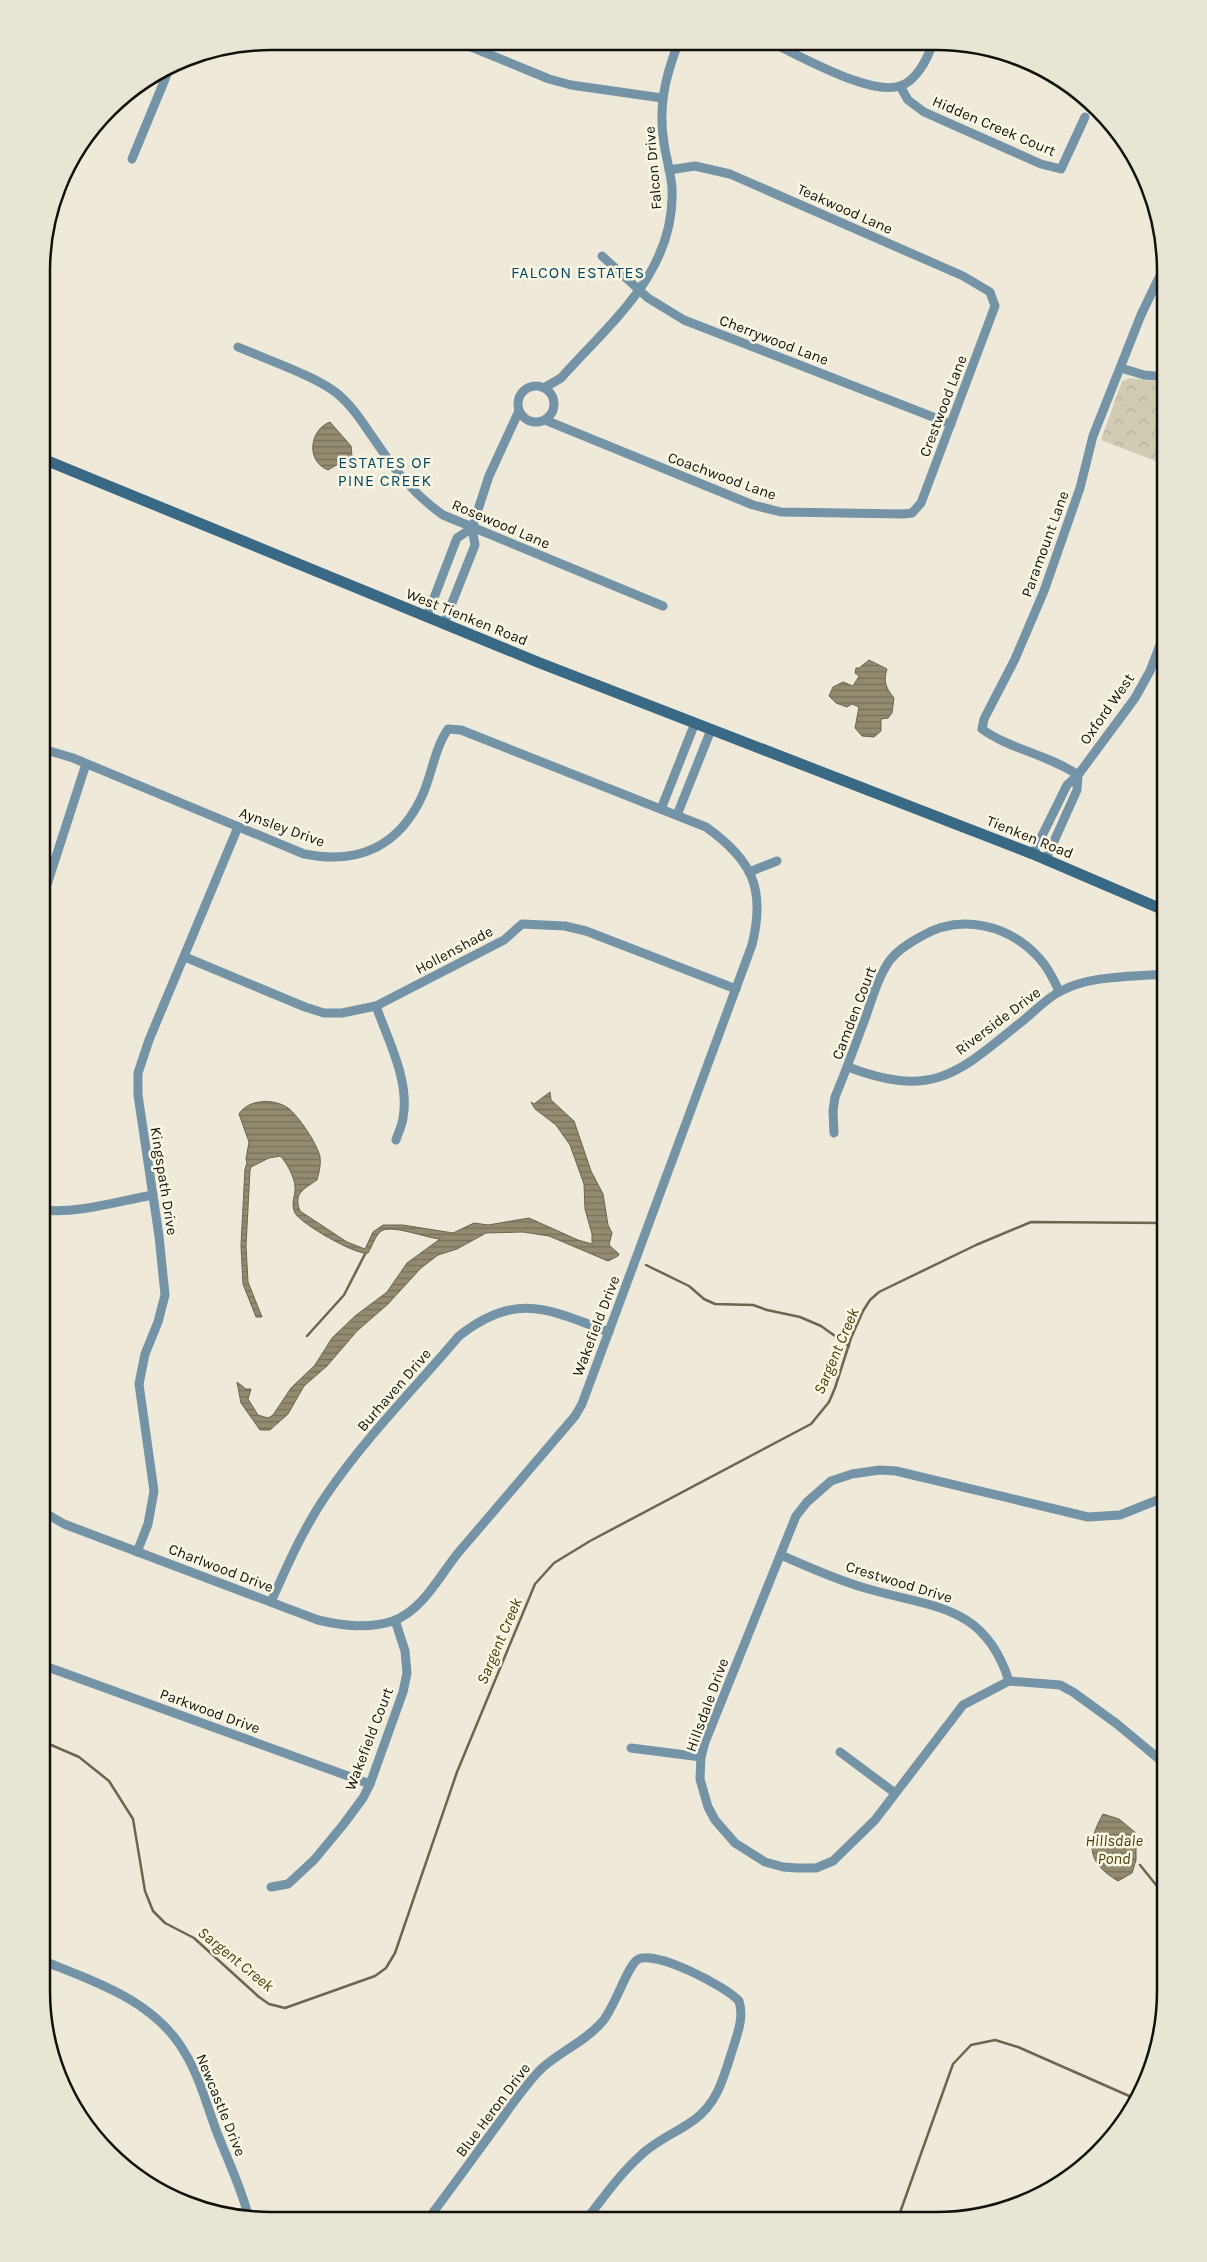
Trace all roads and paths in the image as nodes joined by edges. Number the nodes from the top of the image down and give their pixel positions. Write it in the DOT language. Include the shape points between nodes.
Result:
graph roads {
  1 [pos="479,50"];
  2 [pos="676,50"];
  3 [pos="795,50"];
  4 [pos="930,50"];
  5 [pos="166,77"];
  6 [pos="900,86"];
  7 [pos="662,98"];
  8 [pos="1085,117"];
  9 [pos="132,158"];
  10 [pos="669,170"];
  11 [pos="602,256"];
  12 [pos="1157,282"];
  13 [pos="640,289"];
  14 [pos="996,306"];
  15 [pos="238,347"];
  16 [pos="1121,368"];
  17 [pos="1157,376"];
  18 [pos="561,378"];
  19 [pos="544,388"];
  20 [pos="553,397"];
  21 [pos="520,411"];
  22 [pos="553,411"];
  23 [pos="545,420"];
  24 [pos="531,421"];
  25 [pos="951,424"];
  26 [pos="560,426"];
  27 [pos="510,434"];
  28 [pos="50,462"];
  29 [pos="912,513"];
  30 [pos="472,528"];
  31 [pos="663,606"];
  32 [pos="427,616"];
  33 [pos="444,623"];
  34 [pos="1157,653"];
  35 [pos="695,723"];
  36 [pos="711,730"];
  37 [pos="50,751"];
  38 [pos="86,764"];
  39 [pos="1078,775"];
  40 [pos="882,796"];
  41 [pos="662,809"];
  42 [pos="677,815"];
  43 [pos="238,827"];
  44 [pos="1033,854"];
  45 [pos="1046,859"];
  46 [pos="778,861"];
  47 [pos="749,872"];
  48 [pos="50,875"];
  49 [pos="1157,907"];
  50 [pos="185,957"];
  51 [pos="1157,975"];
  52 [pos="736,989"];
  53 [pos="1059,991"];
  54 [pos="376,1006"];
  55 [pos="848,1067"];
  56 [pos="834,1133"];
  57 [pos="396,1140"];
  58 [pos="153,1194"];
  59 [pos="50,1211"];
  60 [pos="609,1332"];
  61 [pos="1157,1500"];
  62 [pos="50,1516"];
  63 [pos="138,1552"];
  64 [pos="781,1555"];
  65 [pos="271,1602"];
  66 [pos="395,1620"];
  67 [pos="50,1668"];
  68 [pos="1009,1680"];
  69 [pos="631,1748"];
  70 [pos="840,1752"];
  71 [pos="701,1757"];
  72 [pos="1157,1757"];
  73 [pos="370,1784"];
  74 [pos="895,1793"];
  75 [pos="271,1887"];
  76 [pos="50,1964"];
  77 [pos="246,2210"];
  78 [pos="433,2212"];
  79 [pos="592,2212"];
  1 -- 7 [label="street" via="556,81"];
  2 -- 7 [label="street, Falcon Drive"];
  3 -- 6 [label="street" via="864,84 880,88"];
  4 -- 6 [label="street" via="922,67"];
  5 -- 9 [label="street"];
  6 -- 8 [label="street, Hidden Creek Court" via="908,100 924,112 1042,164 1061,169"];
  7 -- 10 [label="street, Falcon Drive" via="662,130"];
  10 -- 13 [label="street, Falcon Drive" via="672,205 668,236 656,265"];
  10 -- 14 [label="street, Teakwood Lane" via="695,166 730,174 979,284 990,292"];
  11 -- 13 [label="street, Cherrywood Lane"];
  12 -- 16 [label="street, Paramount Lane"];
  13 -- 18 [label="street, Falcon Drive"];
  13 -- 25 [label="street, Cherrywood Lane" via="661,308 684,320"];
  14 -- 25 [label="street, Crestwood Lane"];
  15 -- 30 [label="street, Rosewood Lane" via="324,385 341,396 419,498 443,515"];
  16 -- 17 [label="street"];
  16 -- 39 [label="street, Paramount Lane" via="1093,436 1080,488 1044,592 982,729 991,736 1048,757"];
  18 -- 19 [label="street, Falcon Drive"];
  18 -- 20 [label="street, Falcon Drive"];
  19 -- 20 [label="street"];
  19 -- 21 [label="street" via="526,389 519,398"];
  20 -- 22 [label="street"];
  21 -- 24 [label="street"];
  21 -- 27 [label="street"];
  22 -- 23 [label="street"];
  22 -- 26 [label="street"];
  23 -- 24 [label="street"];
  23 -- 26 [label="street, Coachwood Lane"];
  24 -- 27 [label="street"];
  25 -- 29 [label="street, Crestwood Lane" via="921,503"];
  26 -- 29 [label="street, Coachwood Lane" via="753,505 781,512"];
  27 -- 30 [label="street" via="488,476"];
  28 -- 32 [label="street, West Tienken Road"];
  30 -- 31 [label="street, Rosewood Lane"];
  30 -- 32 [label="street" via="457,538"];
  30 -- 33 [label="street" via="475,545"];
  32 -- 33 [label="street, West Tienken Road"];
  33 -- 35 [label="street, West Tienken Road"];
  34 -- 39 [label="street, Oxford West" via="1135,698"];
  35 -- 36 [label="street, West Tienken Road"];
  35 -- 41 [label="street"];
  36 -- 40 [label="street, West Tienken Road"];
  36 -- 42 [label="street"];
  37 -- 38 [label="street, Aynsley Drive"];
  38 -- 43 [label="street, Aynsley Drive"];
  38 -- 48 [label="street"];
  39 -- 44 [label="street, Oxford West" via="1066,785"];
  39 -- 45 [label="street, Oxford West" via="1077,790"];
  40 -- 44 [label="street, Tienken Road"];
  41 -- 42 [label="street, Aynsley Drive"];
  41 -- 43 [label="street, Aynsley Drive" via="461,730 448,729 441,739 423,794 411,815 388,840 372,850 326,858 304,854"];
  42 -- 47 [label="street, Aynsley Drive" via="706,827 730,845"];
  43 -- 50 [label="street, Kingspath Drive"];
  44 -- 45 [label="street, Tienken Road"];
  45 -- 49 [label="street, Tienken Road"];
  46 -- 47 [label="street"];
  47 -- 52 [label="street, Wakefield Drive" via="758,906 757,925"];
  50 -- 54 [label="street, Hollenshade" via="324,1013"];
  50 -- 58 [label="street, Kingspath Drive" via="138,1073 138,1095"];
  51 -- 53 [label="street, Riverside Drive" via="1094,981"];
  52 -- 54 [label="street, Hollenshade" via="586,931 565,926 522,924 504,940"];
  52 -- 60 [label="street, Wakefield Drive"];
  53 -- 55 [label="street, Riverside Drive" via="978,1056 945,1076 915,1082 894,1081"];
  53 -- 55 [label="street, Camden Court" via="1040,959 998,929 966,923 930,931 899,950 882,974"];
  54 -- 57 [label="street" via="404,1097 403,1119"];
  55 -- 56 [label="street, Camden Court" via="834,1104"];
  58 -- 59 [label="street"];
  58 -- 63 [label="street, Kingspath Drive" via="165,1295 145,1354 139,1384 154,1491 148,1524"];
  60 -- 65 [label="street, Burhaven Drive" via="540,1308 497,1312 466,1331 331,1488 286,1568"];
  60 -- 66 [label="street, Wakefield Drive" via="575,1416 455,1557 436,1586"];
  61 -- 64 [label="street, Hillsdale Drive" via="1120,1515 1088,1517 896,1471 863,1471 832,1481 807,1502 796,1516"];
  62 -- 63 [label="street, Charlwood Drive"];
  63 -- 65 [label="street, Charlwood Drive"];
  64 -- 68 [label="street, Crestwood Drive" via="864,1588 948,1610 970,1622 995,1647"];
  64 -- 71 [label="street, Hillsdale Drive"];
  65 -- 66 [label="street, Charlwood Drive" via="342,1626 367,1627"];
  66 -- 73 [label="street, Wakefield Court" via="405,1651 407,1673"];
  67 -- 73 [label="street, Parkwood Drive"];
  68 -- 72 [label="street" via="1060,1685 1118,1724"];
  68 -- 74 [label="street, Hillsdale Drive" via="963,1705"];
  69 -- 71 [label="street"];
  70 -- 74 [label="street"];
  71 -- 74 [label="street, Hillsdale Drive" via="700,1779 704,1793 715,1820 724,1832 759,1858 784,1867 816,1868 833,1861 875,1820"];
  73 -- 75 [label="street, Wakefield Court" via="343,1825 304,1870 288,1884"];
  76 -- 77 [label="street, Newcastle Drive" via="128,1997 176,2040 198,2082"];
  78 -- 79 [label="street, Blue Heron Drive" via="540,2070 601,2024 613,2009 637,1960 648,1956 661,1959 722,1987 739,2000 742,2010 724,2079 708,2107 641,2155"];
}
